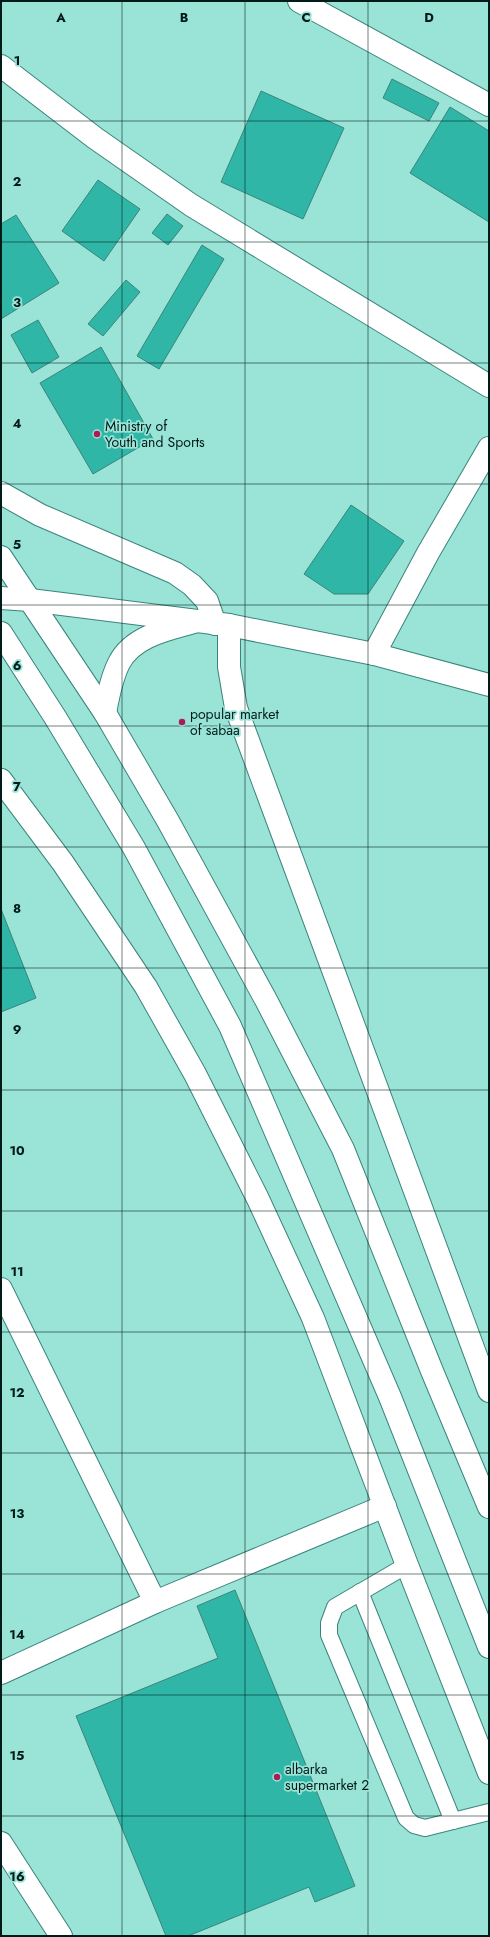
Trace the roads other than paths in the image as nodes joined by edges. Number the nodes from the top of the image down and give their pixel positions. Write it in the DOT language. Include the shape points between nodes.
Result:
graph roads {
  1 [pos="299,1"];
  2 [pos="1,66"];
  3 [pos="489,105"];
  4 [pos="489,386"];
  5 [pos="489,448"];
  6 [pos="1,494"];
  7 [pos="1,557"];
  8 [pos="1,598"];
  9 [pos="30,600"];
  10 [pos="214,624"];
  11 [pos="1,634"];
  12 [pos="374,654"];
  13 [pos="489,685"];
  14 [pos="104,714"];
  15 [pos="1,780"];
  16 [pos="1,1289"];
  17 [pos="489,1391"];
  18 [pos="385,1506"];
  19 [pos="489,1507"];
  20 [pos="407,1565"];
  21 [pos="360,1592"];
  22 [pos="155,1602"];
  23 [pos="489,1647"];
  24 [pos="1,1673"];
  25 [pos="489,1773"];
  26 [pos="489,1812"];
  27 [pos="453,1821"];
  28 [pos="1,1843"];
  29 [pos="60,1936"];
  1 -- 3 [label="main road"];
  2 -- 4 [label="main road" via="95,138 191,205"];
  5 -- 12 [label="main road" via="428,552"];
  6 -- 10 [label="main road" via="40,515 176,574 192,585 207,601"];
  7 -- 9 [label="main road"];
  8 -- 9 [label="main road"];
  9 -- 10 [label="main road"];
  9 -- 14 [label="main road"];
  10 -- 12 [label="main road"];
  10 -- 14 [label="main road" via="160,632 139,641 119,662"];
  10 -- 17 [label="main road" via="229,667 236,708"];
  11 -- 23 [label="main road" via="55,717 134,848 230,1026 390,1397"];
  12 -- 13 [label="main road"];
  14 -- 19 [label="main road" via="168,821 266,1000 342,1149"];
  15 -- 18 [label="main road" via="63,862 104,923 146,987 195,1074 258,1199 313,1318"];
  16 -- 22 [label="main road"];
  18 -- 20 [label="main road"];
  18 -- 22 [label="main road"];
  20 -- 21 [label="lane"];
  20 -- 25 [label="main road"];
  21 -- 27 [label="lane"];
  21 -- 27 [label="lane" via="335,1607 329,1623 329,1635 406,1818 414,1825 425,1828"];
  22 -- 24 [label="main road"];
  26 -- 27 [label="lane"];
  28 -- 29 [label="main road"];
}
